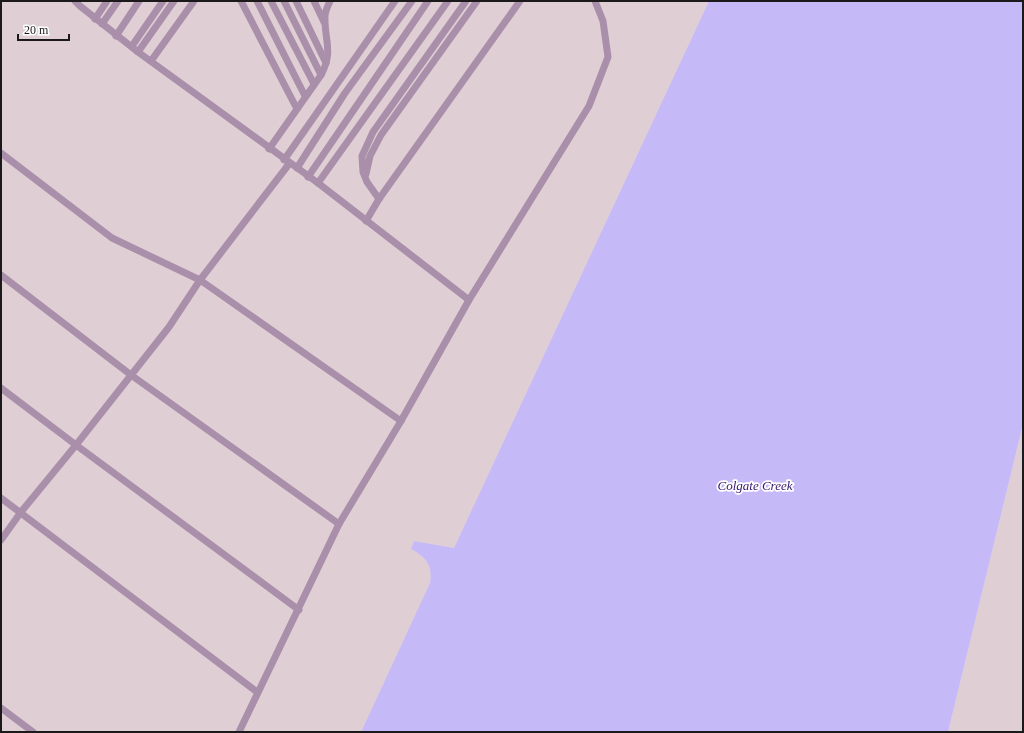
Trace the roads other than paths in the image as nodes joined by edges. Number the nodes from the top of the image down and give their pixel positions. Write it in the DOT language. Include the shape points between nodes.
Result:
graph roads {
  1 [pos="107,1"];
  2 [pos="118,1"];
  3 [pos="140,1"];
  4 [pos="163,1"];
  5 [pos="174,1"];
  6 [pos="194,1"];
  7 [pos="242,1"];
  8 [pos="257,1"];
  9 [pos="272,1"];
  10 [pos="284,1"];
  11 [pos="296,1"];
  12 [pos="314,1"];
  13 [pos="395,1"];
  14 [pos="412,1"];
  15 [pos="428,1"];
  16 [pos="448,1"];
  17 [pos="466,1"];
  18 [pos="476,1"];
  19 [pos="520,1"];
  20 [pos="595,1"];
  21 [pos="329,2"];
  22 [pos="79,3"];
  23 [pos="95,19"];
  24 [pos="102,24"];
  25 [pos="326,25"];
  26 [pos="116,36"];
  27 [pos="132,46"];
  28 [pos="138,52"];
  29 [pos="151,61"];
  30 [pos="326,63"];
  31 [pos="321,75"];
  32 [pos="314,84"];
  33 [pos="305,96"];
  34 [pos="296,109"];
  35 [pos="269,149"];
  36 [pos="1,153"];
  37 [pos="287,162"];
  38 [pos="296,168"];
  39 [pos="308,177"];
  40 [pos="367,182"];
  41 [pos="318,184"];
  42 [pos="379,199"];
  43 [pos="366,221"];
  44 [pos="1,275"];
  45 [pos="200,280"];
  46 [pos="469,300"];
  47 [pos="131,375"];
  48 [pos="1,388"];
  49 [pos="401,421"];
  50 [pos="76,445"];
  51 [pos="1,498"];
  52 [pos="21,512"];
  53 [pos="339,524"];
  54 [pos="1,540"];
  55 [pos="298,610"];
  56 [pos="258,692"];
  57 [pos="1,708"];
  58 [pos="33,732"];
  59 [pos="239,732"];
  1 -- 23 [label="lane"];
  2 -- 24 [label="lane"];
  3 -- 26 [label="lane"];
  4 -- 27 [label="lane"];
  5 -- 28 [label="lane"];
  6 -- 29 [label="lane"];
  7 -- 34 [label="lane"];
  8 -- 33 [label="lane"];
  9 -- 32 [label="lane"];
  10 -- 31 [label="lane"];
  11 -- 30 [label="lane"];
  12 -- 25 [label="lane"];
  13 -- 37 [label="lane"];
  14 -- 38 [label="lane" via="345,93"];
  15 -- 39 [label="lane"];
  16 -- 41 [label="lane"];
  17 -- 40 [label="lane" via="373,132 362,156 363,172"];
  18 -- 40 [label="lane" via="382,135 370,156 366,172"];
  19 -- 42 [label="lane"];
  20 -- 46 [label="lane" via="603,21 608,57 589,106"];
  21 -- 25 [label="lane" via="325,15"];
  22 -- 23 [label="lane"];
  23 -- 24 [label="lane"];
  24 -- 26 [label="lane"];
  25 -- 30 [label="lane"];
  26 -- 27 [label="lane"];
  27 -- 28 [label="lane"];
  28 -- 29 [label="lane"];
  29 -- 35 [label="lane"];
  30 -- 31 [label="lane"];
  31 -- 32 [label="lane"];
  32 -- 33 [label="lane"];
  33 -- 34 [label="lane"];
  34 -- 35 [label="lane"];
  35 -- 37 [label="lane"];
  36 -- 45 [label="lane" via="112,238"];
  37 -- 38 [label="lane"];
  37 -- 45 [label="lane"];
  38 -- 39 [label="lane"];
  39 -- 41 [label="lane"];
  40 -- 42 [label="lane"];
  41 -- 43 [label="lane"];
  42 -- 43 [label="lane"];
  43 -- 46 [label="lane"];
  44 -- 47 [label="lane"];
  45 -- 47 [label="lane" via="169,327"];
  45 -- 49 [label="lane"];
  46 -- 49 [label="lane"];
  47 -- 50 [label="lane"];
  47 -- 53 [label="lane"];
  48 -- 50 [label="lane"];
  49 -- 53 [label="lane"];
  50 -- 52 [label="lane"];
  50 -- 55 [label="lane"];
  51 -- 52 [label="lane"];
  52 -- 54 [label="lane"];
  52 -- 56 [label="lane"];
  53 -- 55 [label="lane"];
  55 -- 56 [label="lane"];
  56 -- 59 [label="lane"];
  57 -- 58 [label="lane"];
}
